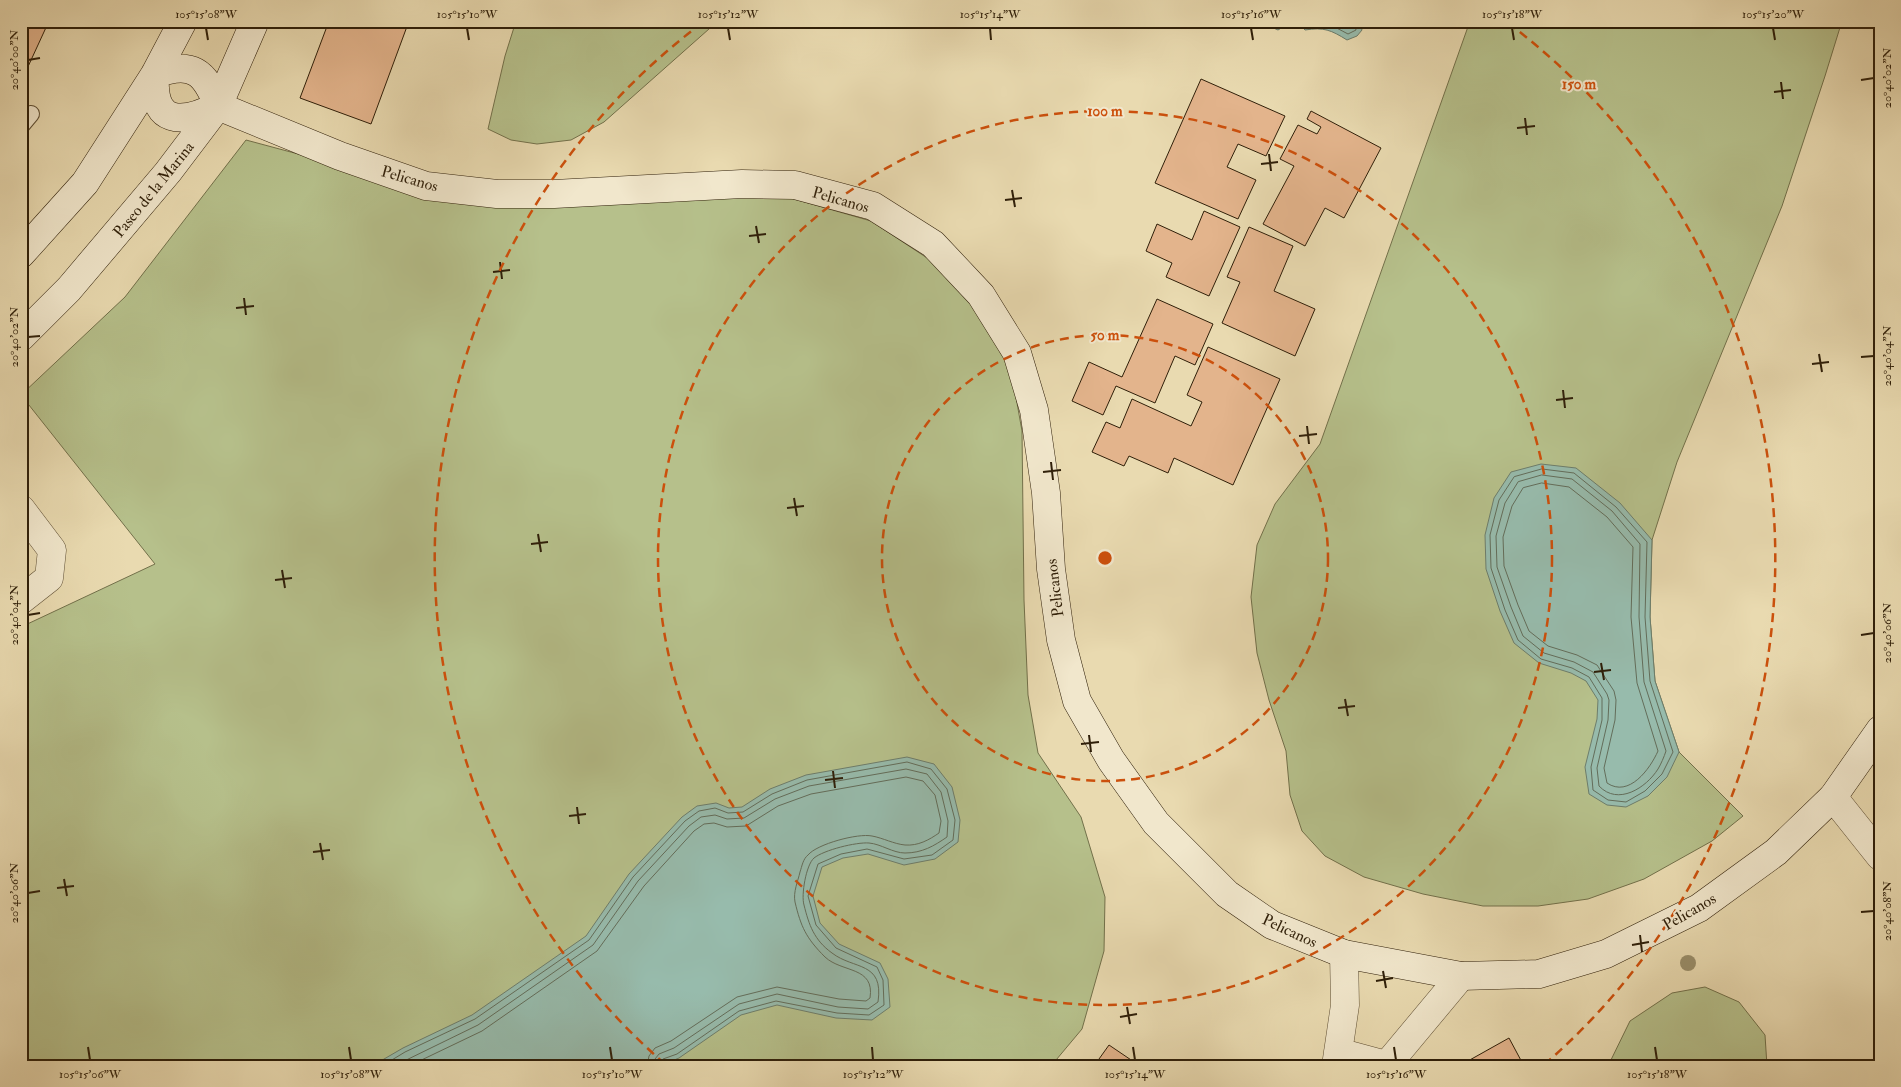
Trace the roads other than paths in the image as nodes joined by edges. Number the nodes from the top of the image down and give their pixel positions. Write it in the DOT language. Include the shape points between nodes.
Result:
graph roads {
  1 [pos="183,21"];
  2 [pos="256,21"];
  3 [pos="155,74"];
  4 [pos="218,106"];
  5 [pos="21,254"];
  6 [pos="21,337"];
  7 [pos="21,509"];
  8 [pos="22,600"];
  9 [pos="1880,730"];
  10 [pos="1833,797"];
  11 [pos="1880,856"];
  12 [pos="1344,954"];
  13 [pos="1461,976"];
  14 [pos="1337,1059"];
  15 [pos="1386,1066"];
  1 -- 3 [label="street"];
  2 -- 4 [label="street, Paseo de la Marina"];
  3 -- 4 [label="street" via="172,68 196,72 208,81"];
  3 -- 4 [label="street" via="156,101 162,110 175,117 186,118"];
  3 -- 5 [label="street" via="86,183"];
  4 -- 6 [label="street, Paseo de la Marina" via="168,172 69,290"];
  4 -- 12 [label="street, Pelicanos" via="340,156 426,186 497,194 554,194 733,185 795,186 873,206 933,244 981,295 1016,353 1034,410 1061,640 1077,701 1106,751 1156,823 1227,894 1272,925"];
  7 -- 8 [label="street" via="52,550 49,578"];
  9 -- 10 [label="street, Pelicanos"];
  10 -- 11 [label="street"];
  10 -- 13 [label="street, Pelicanos" via="1776,852 1699,908 1606,954 1539,974"];
  12 -- 13 [label="street, Pelicanos"];
  12 -- 14 [label="street" via="1345,1005"];
  13 -- 15 [label="street"];
  14 -- 15 [label="street"];
}
